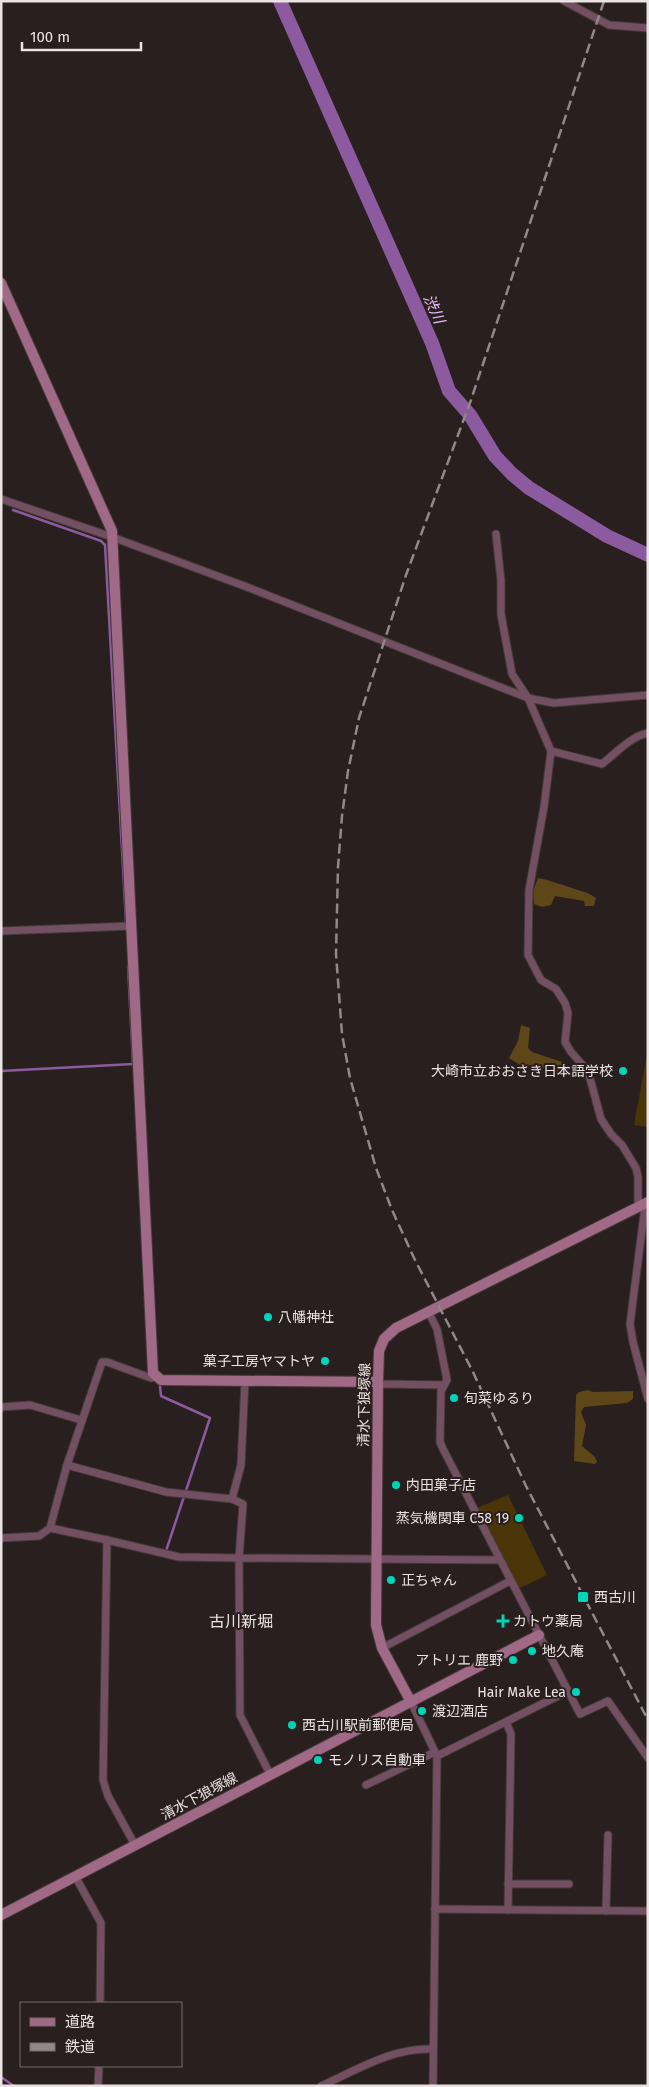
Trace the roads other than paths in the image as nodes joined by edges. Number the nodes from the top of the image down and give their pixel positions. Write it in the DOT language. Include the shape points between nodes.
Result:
graph roads {
  1 [pos="564,1"];
  2 [pos="648,28"];
  3 [pos="1,283"];
  4 [pos="1,499"];
  5 [pos="496,534"];
  6 [pos="112,537"];
  7 [pos="648,695"];
  8 [pos="528,698"];
  9 [pos="648,733"];
  10 [pos="551,751"];
  11 [pos="131,926"];
  12 [pos="1,931"];
  13 [pos="646,1203"];
  14 [pos="428,1311"];
  15 [pos="157,1377"];
  16 [pos="245,1381"];
  17 [pos="378,1382"];
  18 [pos="444,1385"];
  19 [pos="648,1399"];
  20 [pos="1,1407"];
  21 [pos="81,1420"];
  22 [pos="67,1465"];
  23 [pos="232,1500"];
  24 [pos="50,1528"];
  25 [pos="1,1538"];
  26 [pos="107,1540"];
  27 [pos="239,1558"];
  28 [pos="376,1559"];
  29 [pos="500,1560"];
  30 [pos="510,1581"];
  31 [pos="539,1635"];
  32 [pos="382,1648"];
  33 [pos="568,1691"];
  34 [pos="411,1702"];
  35 [pos="506,1722"];
  36 [pos="436,1754"];
  37 [pos="648,1758"];
  38 [pos="270,1774"];
  39 [pos="366,1785"];
  40 [pos="608,1835"];
  41 [pos="135,1845"];
  42 [pos="75,1876"];
  43 [pos="508,1884"];
  44 [pos="569,1884"];
  45 [pos="435,1910"];
  46 [pos="508,1910"];
  47 [pos="606,1911"];
  48 [pos="648,1911"];
  49 [pos="1,1915"];
  50 [pos="100,2002"];
  51 [pos="434,2050"];
  52 [pos="99,2067"];
  53 [pos="98,2086"];
  54 [pos="321,2086"];
  55 [pos="433,2086"];
  1 -- 2 [label="street" via="609,25"];
  3 -- 6 [label="street"];
  4 -- 6 [label="street"];
  5 -- 8 [label="street" via="501,614 512,674"];
  6 -- 8 [label="street"];
  6 -- 11 [label="street"];
  7 -- 8 [label="street" via="554,703"];
  8 -- 10 [label="street"];
  9 -- 10 [label="street" via="627,744 602,764"];
  10 -- 13 [label="street" via="529,890 528,955 541,980 556,989 565,1003 568,1013 566,1042 588,1072 602,1118 636,1168 638,1201"];
  11 -- 12 [label="street"];
  11 -- 15 [label="street" via="153,1373"];
  13 -- 14 [label="street, 清水下狼塚線"];
  13 -- 19 [label="street" via="630,1324"];
  14 -- 17 [label="street, 清水下狼塚線" via="396,1328 384,1339 379,1351"];
  14 -- 18 [label="street" via="437,1329 447,1380"];
  15 -- 16 [label="street" via="161,1380"];
  15 -- 21 [label="street" via="151,1378 102,1362"];
  16 -- 17 [label="street"];
  16 -- 23 [label="street" via="241,1465"];
  17 -- 18 [label="street"];
  17 -- 28 [label="street, 清水下狼塚線"];
  18 -- 29 [label="street" via="441,1391 440,1442"];
  20 -- 21 [label="street" via="30,1405"];
  21 -- 22 [label="street"];
  22 -- 23 [label="street" via="166,1492"];
  22 -- 24 [label="street"];
  23 -- 27 [label="street" via="242,1504"];
  24 -- 25 [label="street" via="39,1536"];
  24 -- 26 [label="street"];
  26 -- 27 [label="street" via="179,1557"];
  26 -- 41 [label="street" via="103,1780 108,1796"];
  27 -- 28 [label="street"];
  27 -- 38 [label="street" via="240,1715"];
  28 -- 29 [label="street"];
  28 -- 32 [label="street, 清水下狼塚線" via="376,1625"];
  29 -- 30 [label="street"];
  30 -- 31 [label="street"];
  30 -- 32 [label="street"];
  31 -- 33 [label="street"];
  31 -- 34 [label="street, 清水下狼塚線"];
  32 -- 34 [label="street, 清水下狼塚線"];
  33 -- 35 [label="street"];
  33 -- 37 [label="street" via="580,1714 608,1701"];
  34 -- 36 [label="street"];
  34 -- 38 [label="street, 清水下狼塚線"];
  35 -- 36 [label="street"];
  35 -- 43 [label="street" via="511,1734"];
  36 -- 39 [label="street"];
  36 -- 45 [label="street"];
  38 -- 41 [label="street, 清水下狼塚線"];
  40 -- 47 [label="street"];
  41 -- 42 [label="street, 清水下狼塚線"];
  42 -- 49 [label="street, 清水下狼塚線"];
  42 -- 50 [label="street" via="101,1923"];
  43 -- 44 [label="street"];
  43 -- 46 [label="street"];
  45 -- 46 [label="street"];
  45 -- 51 [label="street"];
  46 -- 47 [label="street"];
  47 -- 48 [label="street"];
  51 -- 54 [label="street" via="396,2052"];
  51 -- 55 [label="street"];
  52 -- 53 [label="street"];
}
